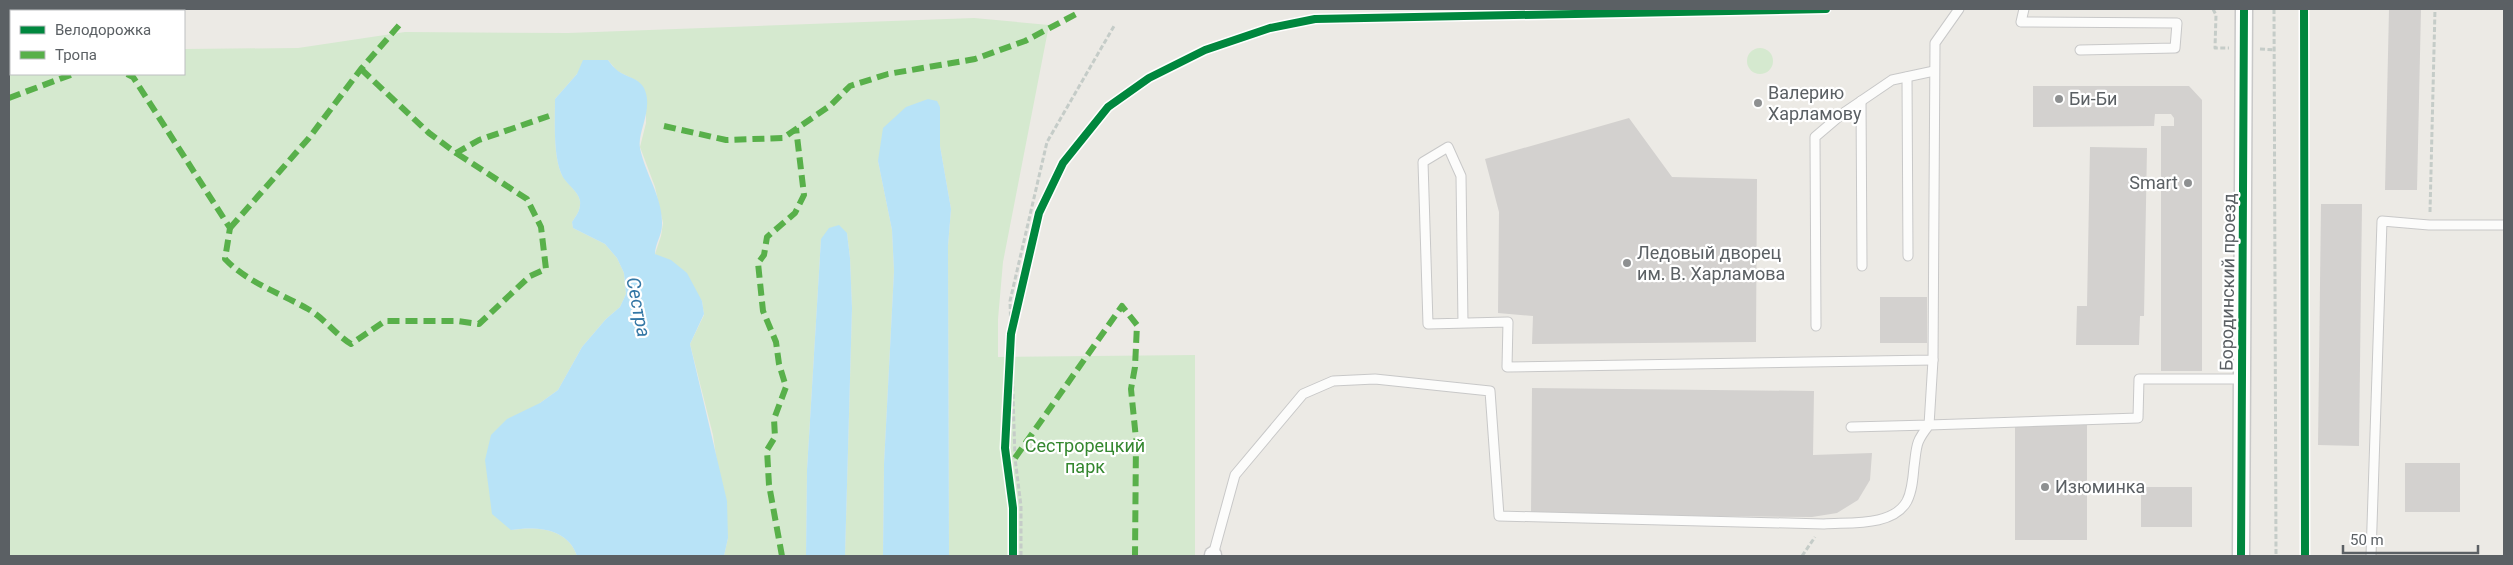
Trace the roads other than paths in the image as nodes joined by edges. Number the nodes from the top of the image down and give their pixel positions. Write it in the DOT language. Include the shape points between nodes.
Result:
graph roads {
  1 [pos="9,9"];
  2 [pos="50,9"];
  3 [pos="1959,9"];
  4 [pos="2024,9"];
  5 [pos="2244,9"];
  6 [pos="2080,50"];
  7 [pos="1934,72"];
  8 [pos="1907,78"];
  9 [pos="1861,101"];
  10 [pos="2504,225"];
  11 [pos="1908,256"];
  12 [pos="1862,266"];
  13 [pos="1463,323"];
  14 [pos="1816,326"];
  15 [pos="1933,360"];
  16 [pos="2242,379"];
  17 [pos="1929,425"];
  18 [pos="1851,427"];
  19 [pos="1213,556"];
  20 [pos="2241,556"];
  21 [pos="2371,556"];
  1 -- 2 [label="street"];
  3 -- 7 [label="lane" via="1934,43"];
  4 -- 6 [label="lane" via="2021,22 2176,23 2175,48"];
  5 -- 16 [label="street, Бородинский проезд"];
  7 -- 8 [label="lane"];
  7 -- 15 [label="lane"];
  8 -- 9 [label="lane" via="1892,80"];
  8 -- 11 [label="lane"];
  9 -- 12 [label="lane"];
  9 -- 14 [label="lane" via="1815,137"];
  10 -- 21 [label="lane" via="2382,221"];
  13 -- 13 [label="lane" via="1428,324 1423,162 1448,147 1461,176"];
  13 -- 15 [label="lane" via="1508,322 1508,367"];
  15 -- 17 [label="lane"];
  16 -- 17 [label="lane" via="2139,380 2138,418"];
  16 -- 20 [label="street, Бородинский проезд"];
  17 -- 18 [label="lane"];
  17 -- 19 [label="lane" via="1917,441 1911,491 1906,503 1896,513 1867,521 1824,524 1499,516 1490,390 1375,378 1334,381 1303,394 1235,475"];
}
